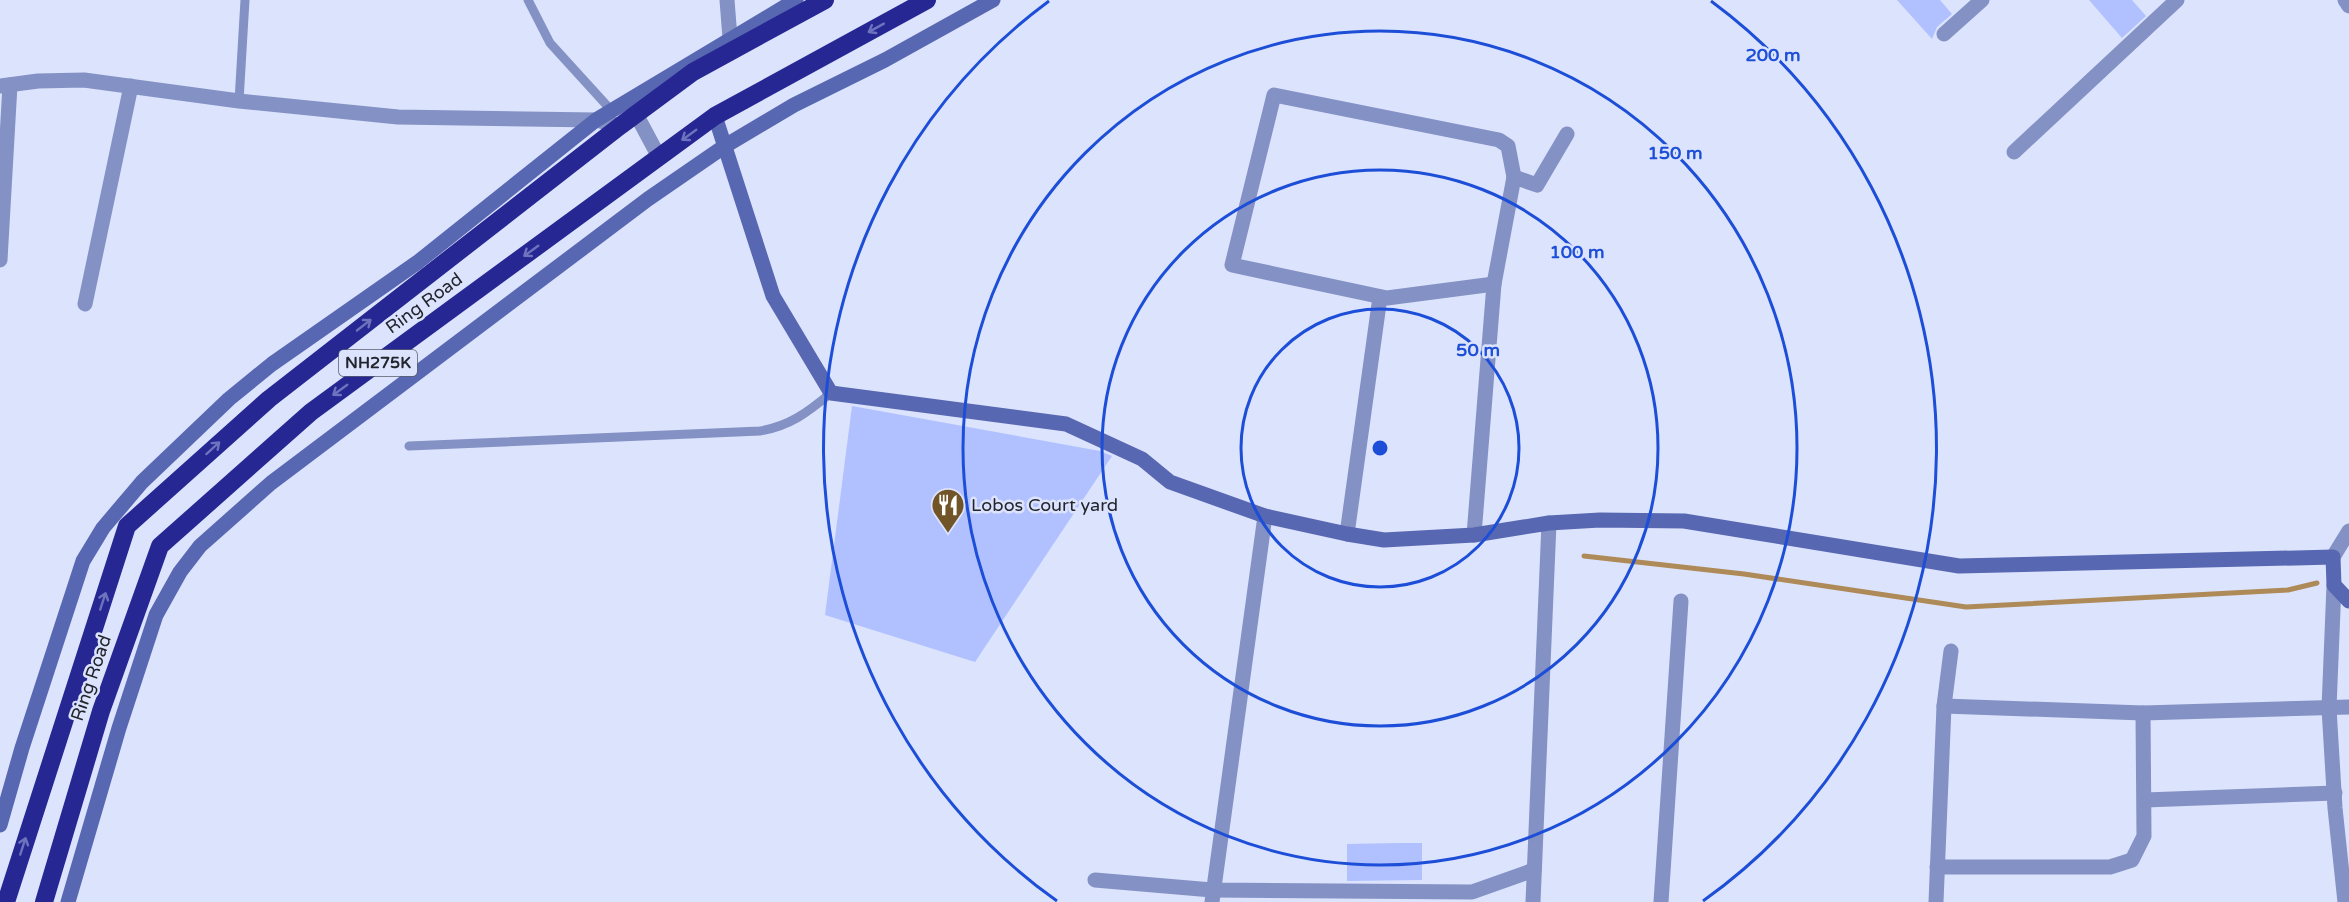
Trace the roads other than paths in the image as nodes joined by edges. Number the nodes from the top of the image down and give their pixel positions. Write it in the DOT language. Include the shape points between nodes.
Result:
graph roads {
  1 [pos="245,0"];
  2 [pos="528,0"];
  3 [pos="727,0"];
  4 [pos="796,0"];
  5 [pos="825,0"];
  6 [pos="927,0"];
  7 [pos="993,0"];
  8 [pos="1982,0"];
  9 [pos="2177,0"];
  10 [pos="2345,0"];
  11 [pos="2349,6"];
  12 [pos="1944,34"];
  13 [pos="730,38"];
  14 [pos="5,85"];
  15 [pos="131,86"];
  16 [pos="239,101"];
  17 [pos="636,114"];
  18 [pos="715,116"];
  19 [pos="616,118"];
  20 [pos="596,120"];
  21 [pos="1567,134"];
  22 [pos="725,146"];
  23 [pos="2014,152"];
  24 [pos="659,157"];
  25 [pos="1514,177"];
  26 [pos="0,260"];
  27 [pos="1494,285"];
  28 [pos="1380,297"];
  29 [pos="85,304"];
  30 [pos="255,378"];
  31 [pos="831,393"];
  32 [pos="269,399"];
  33 [pos="409,446"];
  34 [pos="1265,516"];
  35 [pos="1549,523"];
  36 [pos="2349,531"];
  37 [pos="1347,534"];
  38 [pos="1474,535"];
  39 [pos="2333,557"];
  40 [pos="2334,585"];
  41 [pos="2349,601"];
  42 [pos="1681,602"];
  43 [pos="1951,651"];
  44 [pos="1944,706"];
  45 [pos="2349,707"];
  46 [pos="2329,708"];
  47 [pos="2143,713"];
  48 [pos="2145,800"];
  49 [pos="2340,803"];
  50 [pos="0,825"];
  51 [pos="1937,867"];
  52 [pos="1534,870"];
  53 [pos="1095,879"];
  54 [pos="1212,896"];
  55 [pos="6,902"];
  56 [pos="44,902"];
  57 [pos="68,902"];
  58 [pos="1533,902"];
  59 [pos="1661,902"];
  60 [pos="1936,902"];
  61 [pos="2345,902"];
  1 -- 16 [label="lane"];
  2 -- 19 [label="lane" via="550,43"];
  3 -- 13 [label="street"];
  4 -- 13 [label="street"];
  5 -- 17 [label="highway, Ring Road / NH275K" via="693,72"];
  6 -- 18 [label="highway, Ring Road / NH275K, one-way"];
  7 -- 22 [label="street"];
  8 -- 12 [label="street"];
  9 -- 23 [label="street"];
  10 -- 11 [label="street"];
  13 -- 19 [label="street"];
  14 -- 15 [label="street" via="84,80"];
  14 -- 26 [label="street"];
  15 -- 16 [label="street"];
  15 -- 29 [label="street"];
  16 -- 20 [label="street" via="398,117"];
  17 -- 19 [label="highway, Ring Road / NH275K"];
  17 -- 24 [label="street"];
  18 -- 22 [label="street"];
  18 -- 24 [label="highway, Ring Road / NH275K, one-way"];
  19 -- 20 [label="street"];
  32 -- 19 [label="highway, Ring Road / NH275K, one-way"];
  20 -- 30 [label="street" via="418,262"];
  21 -- 25 [label="street" via="1537,185"];
  22 -- 31 [label="street" via="773,296"];
  22 -- 57 [label="street" via="648,199 289,469 200,546 156,615"];
  24 -- 56 [label="highway, Ring Road / NH275K, one-way" via="310,412 160,546 101,711"];
  25 -- 27 [label="street"];
  25 -- 28 [label="street" via="1508,146 1499,140 1274,95 1232,265"];
  27 -- 28 [label="street"];
  27 -- 38 [label="street"];
  28 -- 37 [label="street"];
  30 -- 32 [label="street"];
  30 -- 50 [label="street" via="142,482 83,561"];
  31 -- 33 [label="lane" via="796,420 760,431"];
  31 -- 34 [label="street" via="1066,424 1142,459 1170,482"];
  55 -- 32 [label="highway, Ring Road / NH275K, one-way" via="127,526"];
  34 -- 37 [label="street"];
  34 -- 54 [label="street"];
  35 -- 38 [label="street"];
  35 -- 39 [label="street" via="1684,521 1959,566"];
  35 -- 52 [label="street"];
  36 -- 39 [label="street"];
  37 -- 38 [label="street" via="1384,540"];
  39 -- 40 [label="street"];
  40 -- 41 [label="street"];
  40 -- 46 [label="street"];
  42 -- 59 [label="street"];
  43 -- 44 [label="street"];
  44 -- 47 [label="street"];
  44 -- 51 [label="street"];
  45 -- 46 [label="street"];
  46 -- 47 [label="street"];
  46 -- 49 [label="street"];
  47 -- 48 [label="street"];
  48 -- 49 [label="street"];
  48 -- 51 [label="street" via="2144,836 2132,860 2110,867"];
  49 -- 61 [label="street"];
  51 -- 60 [label="street"];
  52 -- 54 [label="street" via="1472,892"];
  52 -- 58 [label="street"];
  53 -- 54 [label="street"];
}
